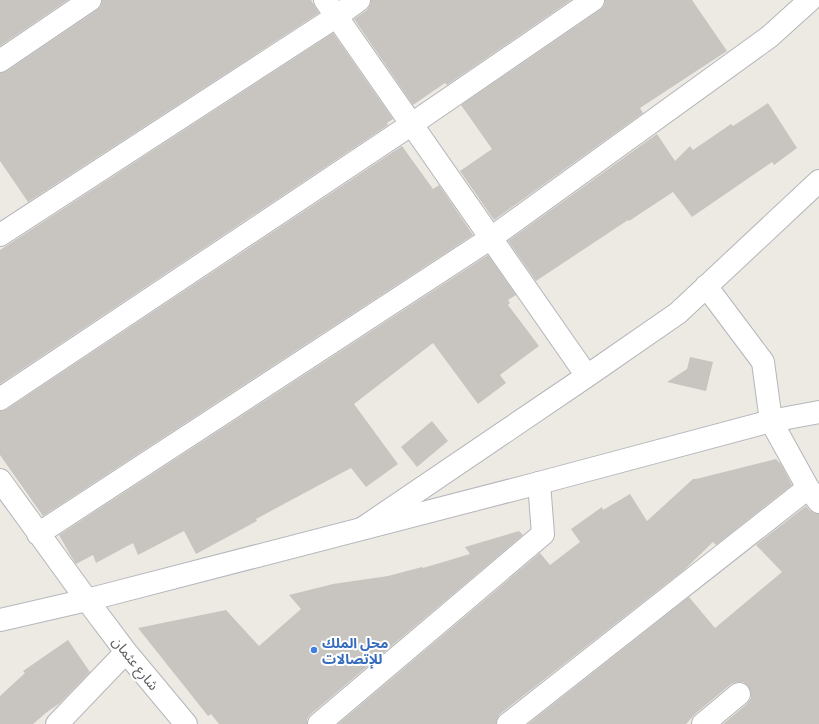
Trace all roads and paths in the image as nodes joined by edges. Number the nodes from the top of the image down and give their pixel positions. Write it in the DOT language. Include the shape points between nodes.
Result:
graph roads {
  1 [pos="90,0"];
  2 [pos="359,0"];
  3 [pos="593,0"];
  4 [pos="810,0"];
  5 [pos="331,8"];
  6 [pos="0,61"];
  7 [pos="412,124"];
  8 [pos="819,181"];
  9 [pos="0,235"];
  10 [pos="491,238"];
  11 [pos="706,286"];
  12 [pos="587,376"];
  13 [pos="0,399"];
  14 [pos="819,412"];
  15 [pos="771,421"];
  16 [pos="0,480"];
  17 [pos="540,483"];
  18 [pos="813,495"];
  19 [pos="360,529"];
  20 [pos="38,534"];
  21 [pos="87,600"];
  22 [pos="0,620"];
  23 [pos="126,652"];
  24 [pos="739,694"];
  25 [pos="57,724"];
  26 [pos="186,724"];
  27 [pos="319,724"];
  28 [pos="508,724"];
  29 [pos="703,724"];
  1 -- 6 [label="street"];
  2 -- 5 [label="street"];
  3 -- 7 [label="street"];
  4 -- 10 [label="street" via="769,37"];
  5 -- 7 [label="street"];
  5 -- 9 [label="street"];
  7 -- 10 [label="street"];
  7 -- 13 [label="street"];
  8 -- 11 [label="street"];
  10 -- 12 [label="street"];
  10 -- 20 [label="street"];
  11 -- 12 [label="street" via="678,313"];
  11 -- 15 [label="street" via="763,362"];
  12 -- 19 [label="street"];
  14 -- 15 [label="street"];
  15 -- 17 [label="street"];
  15 -- 18 [label="street"];
  16 -- 20 [label="street, شارع عثمان"];
  17 -- 19 [label="street"];
  17 -- 27 [label="street" via="543,534"];
  18 -- 28 [label="street"];
  19 -- 21 [label="street"];
  20 -- 21 [label="street, شارع عثمان"];
  21 -- 22 [label="street"];
  21 -- 23 [label="street, شارع عثمان"];
  23 -- 25 [label="street"];
  23 -- 26 [label="street, شارع عثمان"];
  24 -- 29 [label="street"];
}
